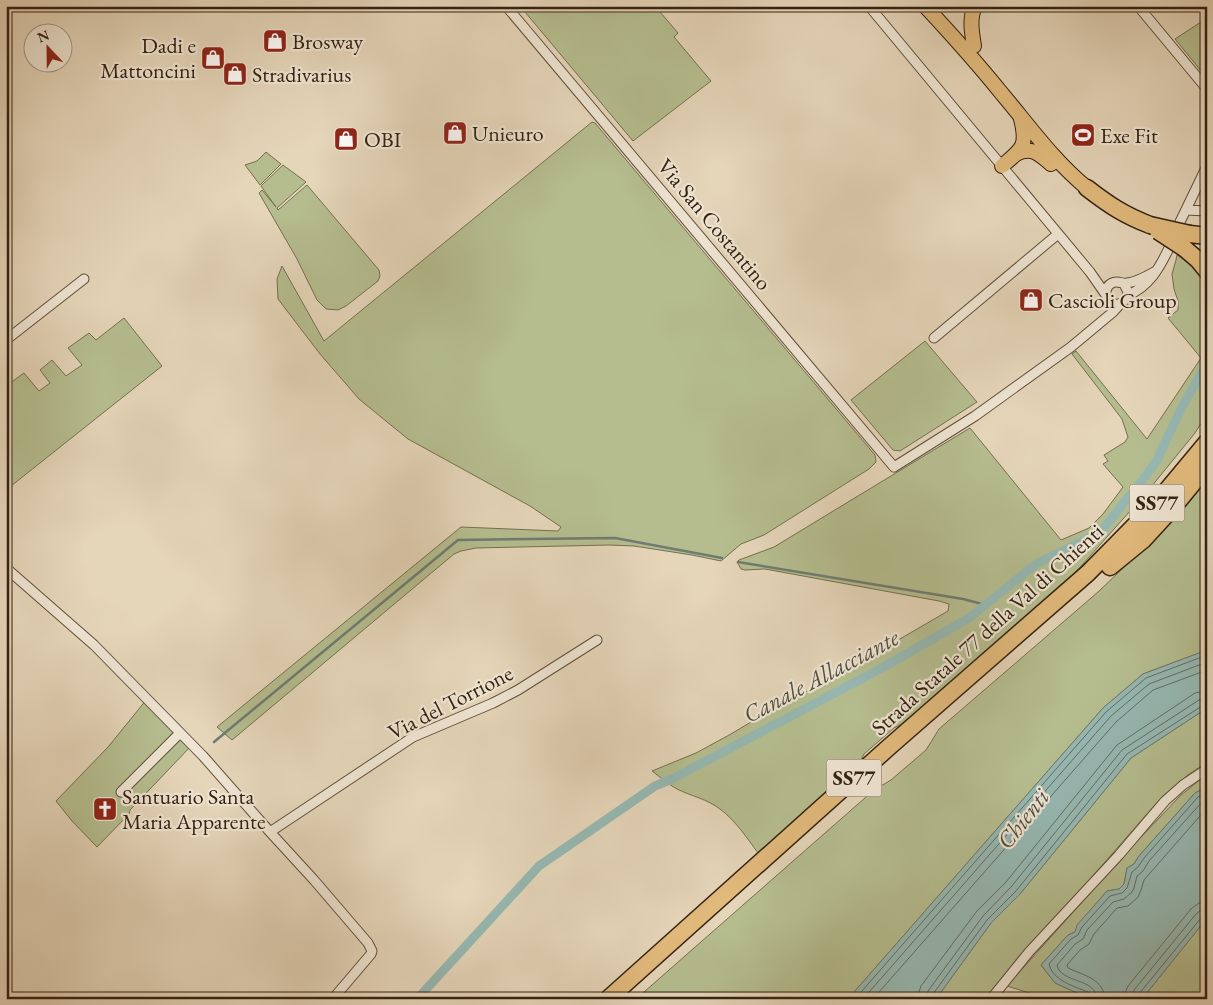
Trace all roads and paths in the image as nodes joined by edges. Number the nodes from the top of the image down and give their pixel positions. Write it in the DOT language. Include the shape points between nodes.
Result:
graph roads {
  1 [pos="506,6"];
  2 [pos="869,6"];
  3 [pos="925,6"];
  4 [pos="937,6"];
  5 [pos="975,6"];
  6 [pos="1138,6"];
  7 [pos="974,46"];
  8 [pos="1207,89"];
  9 [pos="1020,116"];
  10 [pos="1016,154"];
  11 [pos="1002,166"];
  12 [pos="1207,166"];
  13 [pos="1081,184"];
  14 [pos="1186,210"];
  15 [pos="1207,211"];
  16 [pos="1058,234"];
  17 [pos="1207,236"];
  18 [pos="1181,239"];
  19 [pos="1207,253"];
  20 [pos="1156,271"];
  21 [pos="1207,271"];
  22 [pos="1090,272"];
  23 [pos="84,279"];
  24 [pos="1114,282"];
  25 [pos="1124,284"];
  26 [pos="1128,295"];
  27 [pos="1108,298"];
  28 [pos="1121,303"];
  29 [pos="1102,321"];
  30 [pos="934,338"];
  31 [pos="6,340"];
  32 [pos="1207,430"];
  33 [pos="1207,442"];
  34 [pos="1207,459"];
  35 [pos="1207,466"];
  36 [pos="1106,563"];
  37 [pos="6,568"];
  38 [pos="598,640"];
  39 [pos="180,733"];
  40 [pos="1207,769"];
  41 [pos="121,792"];
  42 [pos="270,832"];
  43 [pos="336,999"];
  44 [pos="608,999"];
  45 [pos="624,999"];
  46 [pos="991,999"];
  1 -- 29 [label="street, Via San Costantino" via="894,467 975,416"];
  2 -- 11 [label="street"];
  3 -- 9 [label="main road" via="975,60"];
  4 -- 7 [label="main road"];
  5 -- 7 [label="main road" via="971,23"];
  6 -- 8 [label="street"];
  7 -- 13 [label="main road"];
  9 -- 10 [label="main road" via="1025,137"];
  9 -- 13 [label="main road" via="1056,160"];
  10 -- 11 [label="main road"];
  10 -- 13 [label="main road" via="1025,151 1041,154"];
  11 -- 16 [label="street"];
  12 -- 14 [label="street"];
  13 -- 18 [label="highway, bridge" via="1129,217"];
  14 -- 15 [label="street"];
  14 -- 18 [label="street"];
  16 -- 22 [label="street"];
  16 -- 30 [label="street"];
  17 -- 18 [label="highway"];
  18 -- 19 [label="highway"];
  18 -- 20 [label="street"];
  18 -- 21 [label="highway"];
  20 -- 25 [label="street"];
  20 -- 26 [label="street" via="1146,284"];
  22 -- 24 [label="street"];
  22 -- 27 [label="street"];
  23 -- 31 [label="street"];
  24 -- 25 [label="street"];
  24 -- 27 [label="street" via="1107,288"];
  25 -- 26 [label="street"];
  26 -- 28 [label="street"];
  27 -- 28 [label="street" via="1115,304"];
  27 -- 29 [label="street"];
  28 -- 29 [label="street"];
  32 -- 36 [label="highway" via="1166,482 1125,526"];
  33 -- 36 [label="highway, Strada Statale 77 della Val di Chienti / SS77"];
  34 -- 36 [label="highway, Strada Statale 77 della Val di Chienti / SS77" via="1172,501"];
  35 -- 36 [label="highway" via="1143,540"];
  36 -- 44 [label="highway, Strada Statale 77 della Val di Chienti / SS77" via="889,747"];
  36 -- 45 [label="highway, Strada Statale 77 della Val di Chienti / SS77" via="1053,619"];
  37 -- 39 [label="street" via="94,645"];
  38 -- 42 [label="street, Via del Torrione" via="518,690 414,737"];
  39 -- 41 [label="street"];
  39 -- 42 [label="street"];
  40 -- 46 [label="street" via="1165,801"];
  42 -- 43 [label="street" via="371,948 371,954"];
}
